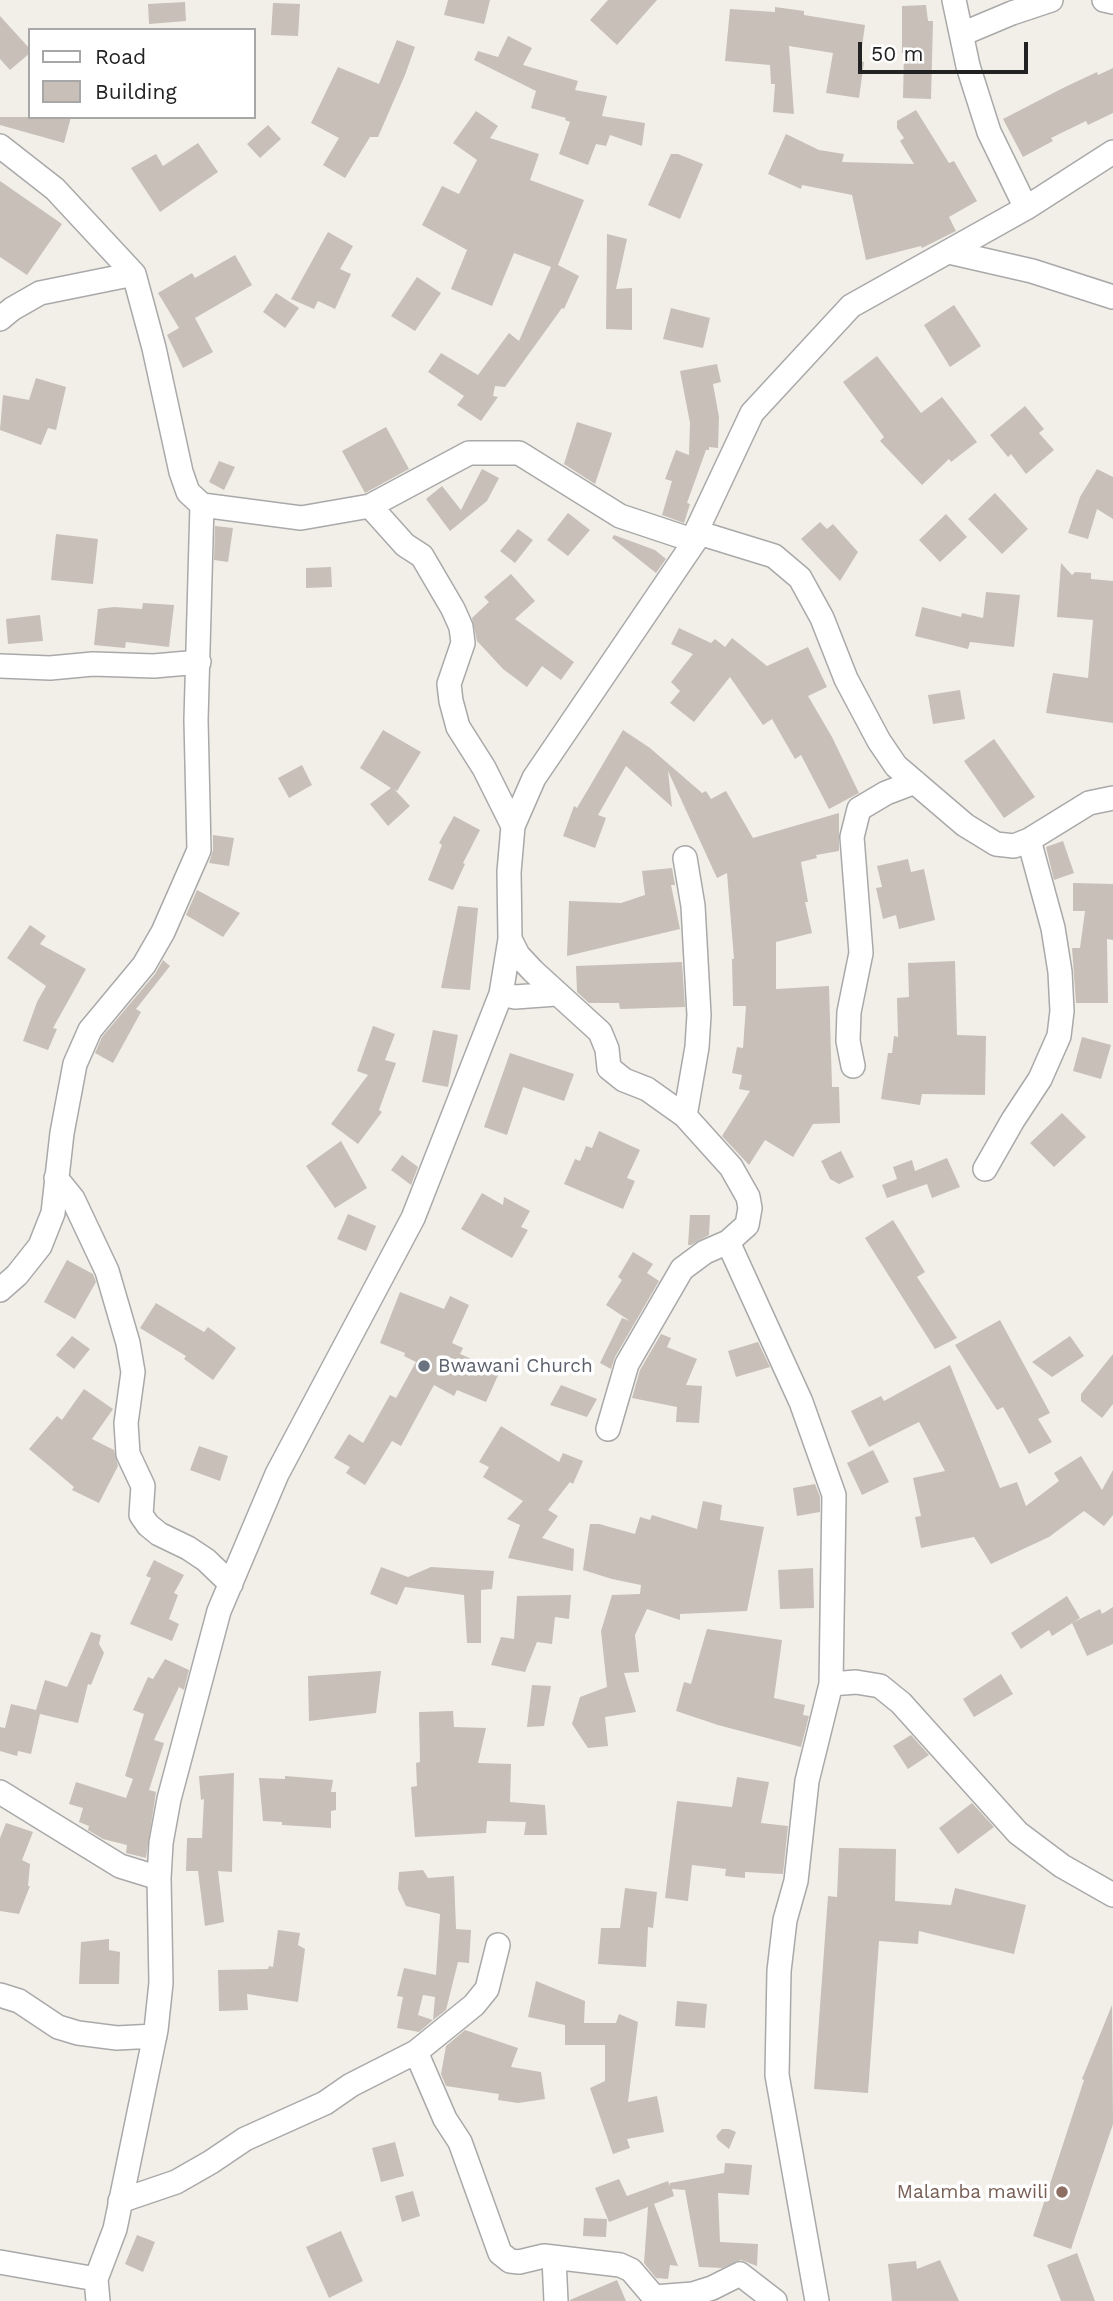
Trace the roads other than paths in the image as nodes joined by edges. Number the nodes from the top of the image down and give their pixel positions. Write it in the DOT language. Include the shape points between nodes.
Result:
graph roads {
  1 [pos="954,0"];
  2 [pos="1051,0"];
  3 [pos="1104,0"];
  4 [pos="1113,2"];
  5 [pos="962,34"];
  6 [pos="0,146"];
  7 [pos="1113,152"];
  8 [pos="1026,208"];
  9 [pos="948,252"];
  10 [pos="134,274"];
  11 [pos="1113,298"];
  12 [pos="0,319"];
  13 [pos="202,505"];
  14 [pos="370,506"];
  15 [pos="695,536"];
  16 [pos="199,662"];
  17 [pos="0,666"];
  18 [pos="915,782"];
  19 [pos="1113,798"];
  20 [pos="513,826"];
  21 [pos="1029,840"];
  22 [pos="685,858"];
  23 [pos="510,939"];
  24 [pos="556,993"];
  25 [pos="501,994"];
  26 [pos="853,1066"];
  27 [pos="685,1116"];
  28 [pos="985,1169"];
  29 [pos="56,1178"];
  30 [pos="729,1242"];
  31 [pos="0,1290"];
  32 [pos="608,1429"];
  33 [pos="231,1584"];
  34 [pos="831,1684"];
  35 [pos="0,1792"];
  36 [pos="159,1878"];
  37 [pos="1113,1895"];
  38 [pos="498,1945"];
  39 [pos="0,1995"];
  40 [pos="155,2036"];
  41 [pos="416,2052"];
  42 [pos="120,2201"];
  43 [pos="554,2259"];
  44 [pos="0,2262"];
  45 [pos="97,2290"];
  46 [pos="556,2301"];
  47 [pos="775,2301"];
  48 [pos="817,2301"];
  1 -- 5 [label="street"];
  2 -- 5 [label="street"];
  3 -- 4 [label="street"];
  5 -- 8 [label="street" via="989,132"];
  6 -- 10 [label="street" via="55,189"];
  7 -- 8 [label="street"];
  8 -- 9 [label="street"];
  9 -- 11 [label="street" via="1032,271"];
  9 -- 15 [label="street" via="851,306 752,413"];
  10 -- 12 [label="street" via="40,293"];
  10 -- 13 [label="street" via="181,472 188,492"];
  13 -- 14 [label="street" via="301,518"];
  13 -- 16 [label="street"];
  14 -- 15 [label="street" via="469,453 519,453 621,516"];
  14 -- 20 [label="street" via="405,545 422,556 453,609 463,643 449,684 458,727"];
  15 -- 18 [label="street" via="774,556 800,578 879,741 896,766"];
  15 -- 20 [label="street" via="534,778"];
  16 -- 17 [label="street"];
  16 -- 29 [label="street" via="199,850 144,965 90,1030 75,1064"];
  18 -- 21 [label="street" via="965,825 996,844 1014,846"];
  18 -- 26 [label="street" via="859,809 852,837 861,953 849,1012"];
  19 -- 21 [label="street" via="1089,803"];
  20 -- 23 [label="street"];
  21 -- 28 [label="street" via="1054,928 1062,1011 1059,1035 1040,1079"];
  22 -- 27 [label="street" via="693,906 699,1015"];
  23 -- 24 [label="street" via="518,955"];
  23 -- 25 [label="street"];
  24 -- 25 [label="street"];
  24 -- 27 [label="street" via="600,1032 609,1068"];
  25 -- 33 [label="street" via="413,1218 277,1474"];
  27 -- 30 [label="street" via="731,1167 748,1197 747,1225"];
  29 -- 31 [label="street" via="53,1213 40,1246"];
  29 -- 33 [label="street" via="73,1199 107,1271 128,1343 133,1372 126,1423 128,1454 143,1486 141,1515 159,1534 206,1560"];
  30 -- 32 [label="street" via="682,1269 627,1364"];
  30 -- 34 [label="street" via="801,1402 834,1495"];
  33 -- 36 [label="street" via="219,1611 169,1799"];
  34 -- 37 [label="street" via="880,1686 901,1703 1018,1833 1062,1866"];
  34 -- 48 [label="street" via="807,1781 796,1881 785,1920 779,1971 777,2075"];
  35 -- 36 [label="street" via="120,1867"];
  36 -- 40 [label="street" via="160,1983"];
  38 -- 41 [label="street" via="487,1989"];
  39 -- 40 [label="street" via="78,2034"];
  40 -- 42 [label="street"];
  41 -- 42 [label="street" via="325,2103 245,2139 176,2182"];
  41 -- 43 [label="street" via="460,2142 500,2253 519,2262 544,2256"];
  42 -- 45 [label="street"];
  43 -- 46 [label="street"];
  43 -- 47 [label="street" via="620,2265 632,2270 654,2297 693,2294 740,2274"];
  44 -- 45 [label="street"];
}
